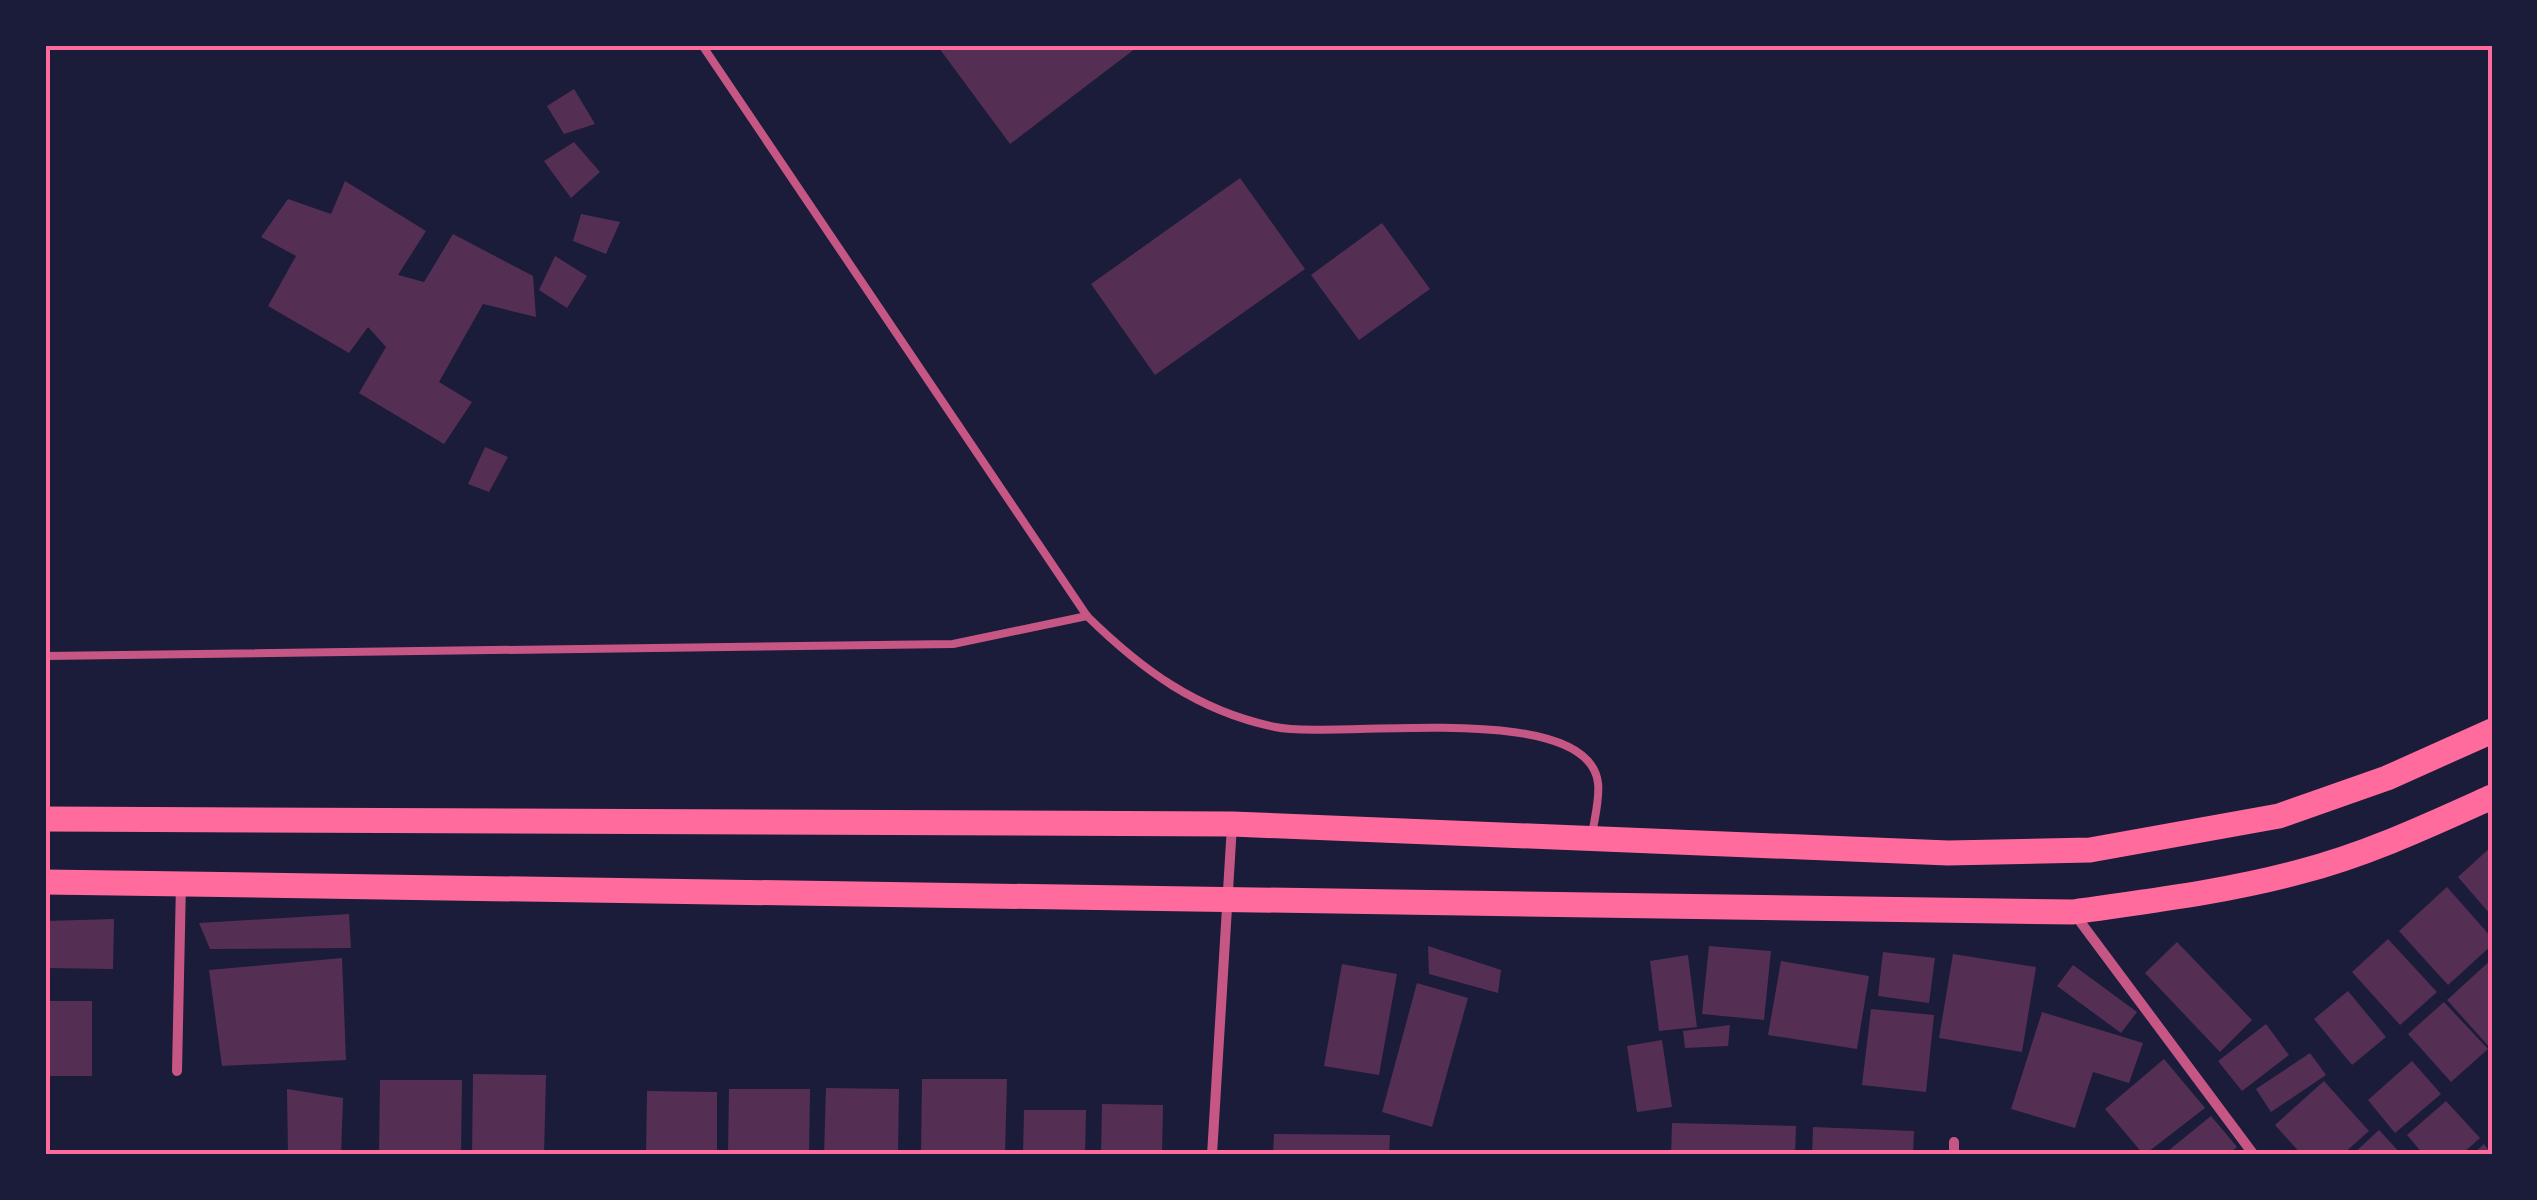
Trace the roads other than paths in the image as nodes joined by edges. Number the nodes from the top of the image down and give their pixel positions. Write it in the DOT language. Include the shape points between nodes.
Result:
graph roads {
  1 [pos="702,45"];
  2 [pos="1087,616"];
  3 [pos="45,656"];
  4 [pos="2492,731"];
  5 [pos="2492,797"];
  6 [pos="45,819"];
  7 [pos="1232,824"];
  8 [pos="1592,836"];
  9 [pos="45,882"];
  10 [pos="181,882"];
  11 [pos="1230,896"];
  12 [pos="2073,912"];
  13 [pos="177,1071"];
  14 [pos="1954,1142"];
  15 [pos="1212,1155"];
  16 [pos="1954,1155"];
  17 [pos="2254,1155"];
  1 -- 2 [label="lane"];
  2 -- 3 [label="lane" via="953,644"];
  2 -- 8 [label="lane" via="1150,674 1230,715 1280,728 1548,735 1586,759 1598,781"];
  4 -- 8 [label="main road" via="2279,816 2090,850 1948,854"];
  5 -- 12 [label="main road" via="2301,872"];
  6 -- 7 [label="main road"];
  7 -- 8 [label="main road"];
  7 -- 11 [label="street"];
  9 -- 10 [label="main road"];
  10 -- 11 [label="main road"];
  10 -- 13 [label="street"];
  11 -- 12 [label="main road"];
  11 -- 15 [label="street"];
  12 -- 17 [label="street"];
  14 -- 16 [label="street"];
}
